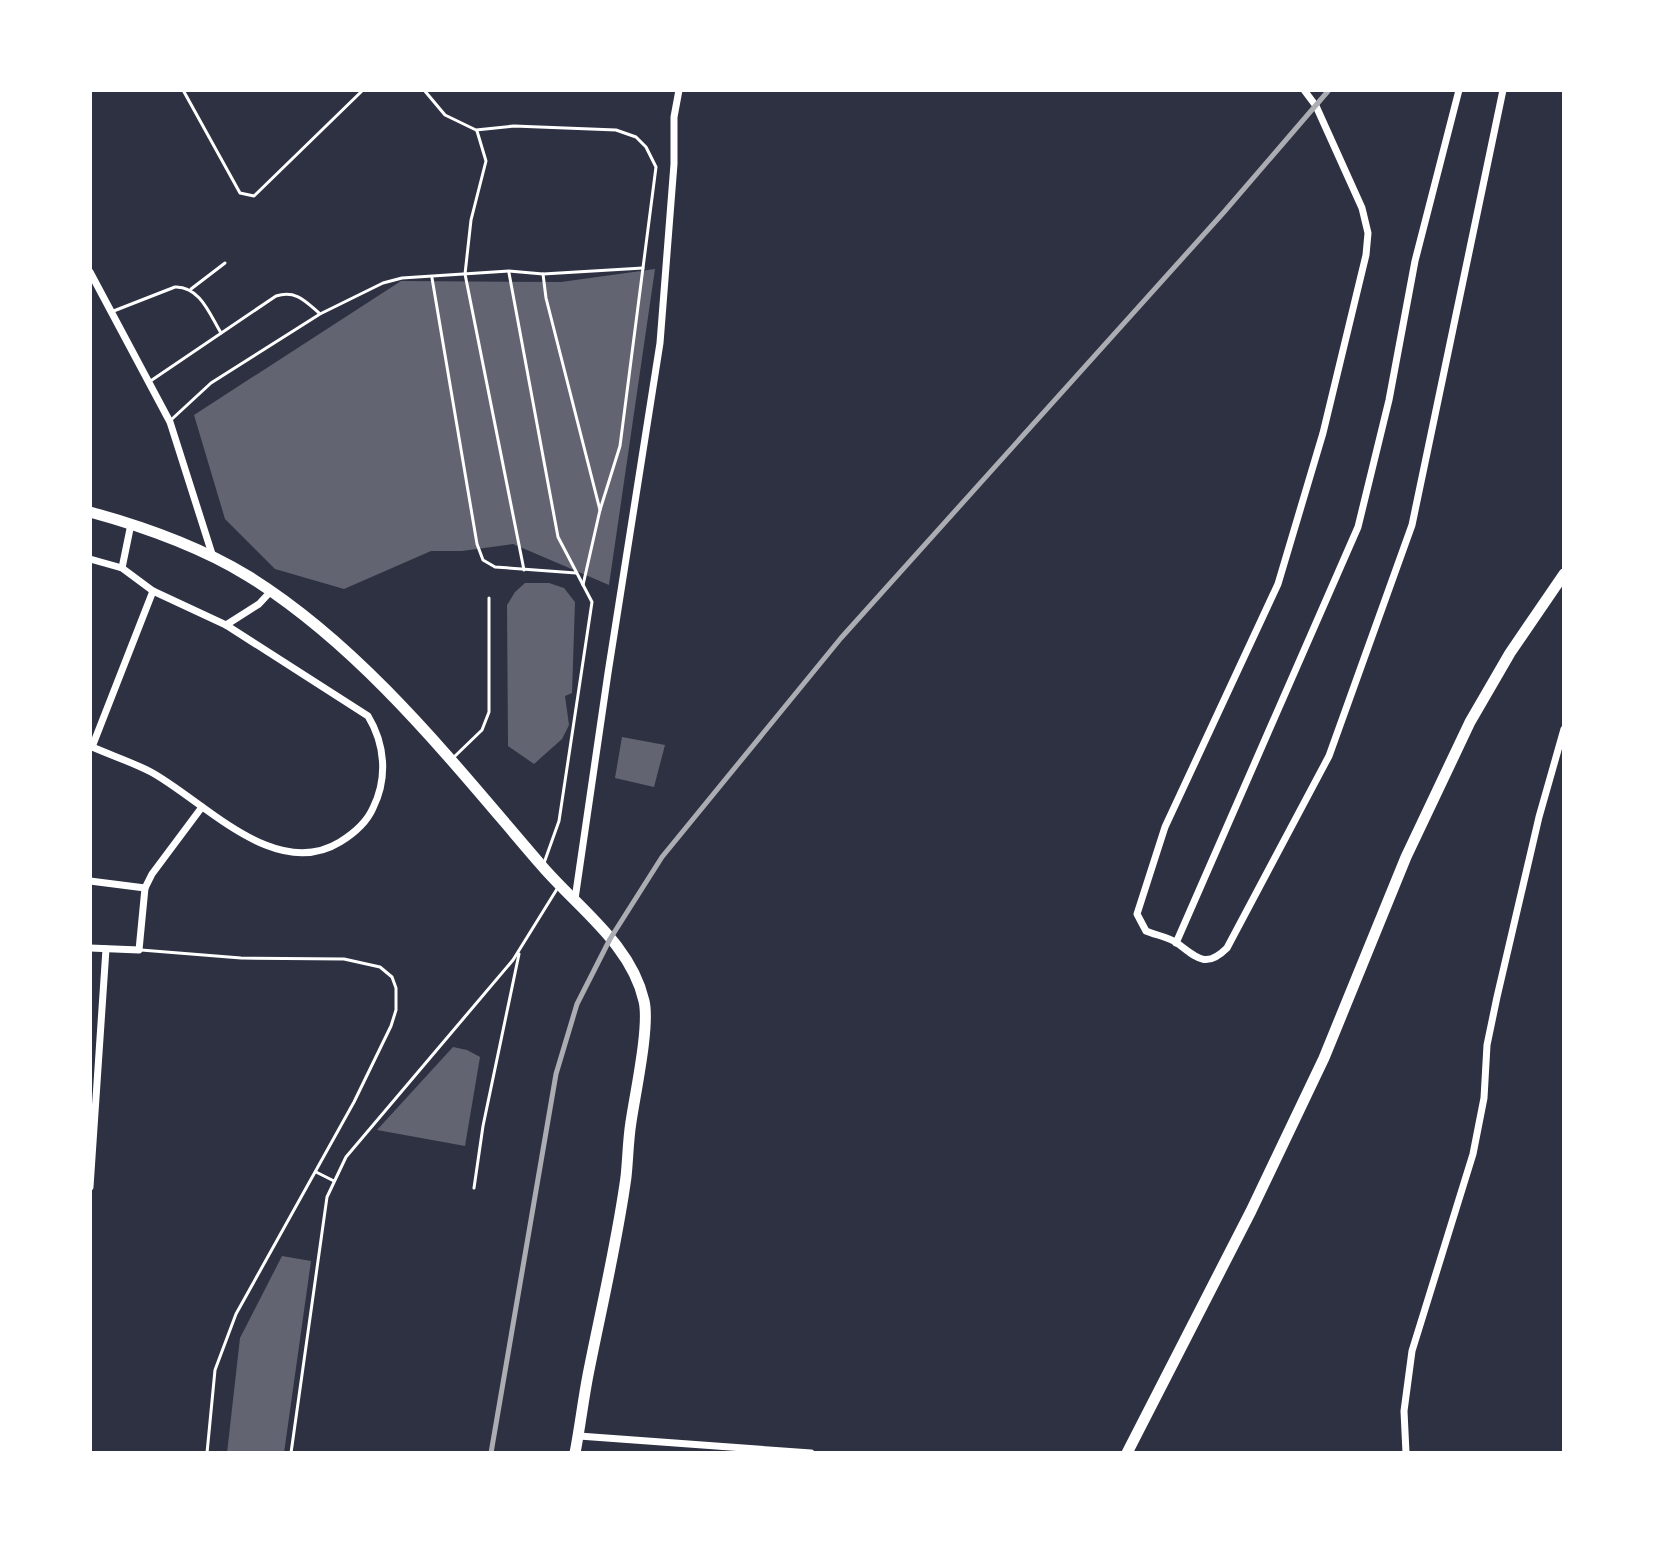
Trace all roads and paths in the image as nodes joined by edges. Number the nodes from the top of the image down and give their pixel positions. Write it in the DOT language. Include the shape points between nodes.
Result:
graph roads {
  1 [pos="183,90"];
  2 [pos="363,90"];
  3 [pos="424,90"];
  4 [pos="679,90"];
  5 [pos="1304,90"];
  6 [pos="1459,90"];
  7 [pos="1503,90"];
  8 [pos="476,130"];
  9 [pos="225,263"];
  10 [pos="643,268"];
  11 [pos="509,271"];
  12 [pos="90,272"];
  13 [pos="465,274"];
  14 [pos="543,274"];
  15 [pos="432,278"];
  16 [pos="191,289"];
  17 [pos="111,312"];
  18 [pos="320,314"];
  19 [pos="221,333"];
  20 [pos="149,382"];
  21 [pos="170,422"];
  22 [pos="600,510"];
  23 [pos="90,512"];
  24 [pos="131,524"];
  25 [pos="213,557"];
  26 [pos="90,559"];
  27 [pos="122,568"];
  28 [pos="524,570"];
  29 [pos="576,573"];
  30 [pos="1564,574"];
  31 [pos="583,585"];
  32 [pos="153,591"];
  33 [pos="271,591"];
  34 [pos="489,598"];
  35 [pos="226,625"];
  36 [pos="1564,729"];
  37 [pos="91,746"];
  38 [pos="451,760"];
  39 [pos="202,807"];
  40 [pos="542,866"];
  41 [pos="90,881"];
  42 [pos="559,885"];
  43 [pos="145,888"];
  44 [pos="575,899"];
  45 [pos="1176,943"];
  46 [pos="90,948"];
  47 [pos="106,949"];
  48 [pos="139,950"];
  49 [pos="519,950"];
  50 [pos="315,1171"];
  51 [pos="334,1181"];
  52 [pos="90,1187"];
  53 [pos="474,1188"];
  54 [pos="579,1436"];
  55 [pos="207,1453"];
  56 [pos="291,1453"];
  57 [pos="575,1453"];
  58 [pos="811,1453"];
  59 [pos="1127,1453"];
  60 [pos="1406,1453"];
  1 -- 2 [label="lane" via="240,193 254,196"];
  3 -- 8 [label="lane" via="445,115"];
  4 -- 44 [label="street" via="660,343"];
  5 -- 45 [label="street" via="1362,208 1366,255 1323,433 1278,584 1165,827 1137,914 1146,931"];
  6 -- 45 [label="street" via="1415,261 1358,527"];
  7 -- 45 [label="street" via="1412,525 1329,756 1227,948 1216,959 1205,960"];
  8 -- 10 [label="lane" via="616,130 636,137 656,167"];
  8 -- 13 [label="lane" via="486,161"];
  9 -- 16 [label="lane"];
  10 -- 14 [label="lane"];
  10 -- 22 [label="lane" via="620,446"];
  11 -- 13 [label="lane"];
  11 -- 14 [label="lane"];
  11 -- 29 [label="lane" via="558,537"];
  12 -- 17 [label="street"];
  13 -- 15 [label="lane"];
  13 -- 28 [label="lane"];
  14 -- 22 [label="lane"];
  15 -- 18 [label="lane" via="383,283"];
  15 -- 28 [label="lane" via="477,544 483,560 495,567"];
  16 -- 17 [label="lane" via="175,287"];
  16 -- 19 [label="lane"];
  17 -- 20 [label="street"];
  18 -- 19 [label="lane" via="287,293"];
  18 -- 21 [label="lane" via="211,383"];
  19 -- 20 [label="lane"];
  20 -- 21 [label="street"];
  21 -- 25 [label="street"];
  22 -- 31 [label="lane"];
  23 -- 24 [label="highway"];
  24 -- 25 [label="highway"];
  24 -- 27 [label="street"];
  25 -- 33 [label="highway"];
  26 -- 27 [label="street"];
  27 -- 32 [label="street"];
  28 -- 29 [label="lane"];
  29 -- 31 [label="lane"];
  30 -- 59 [label="highway" via="1470,722 1401,867 1324,1058"];
  31 -- 40 [label="lane" via="592,602 559,821"];
  32 -- 35 [label="street"];
  32 -- 37 [label="street"];
  33 -- 35 [label="street"];
  33 -- 38 [label="highway" via="370,674"];
  34 -- 38 [label="lane" via="489,712 482,730"];
  35 -- 39 [label="street" via="368,716 383,751 381,788 356,832 317,852 297,854 270,847"];
  36 -- 60 [label="street" via="1497,997 1484,1098 1465,1186 1412,1351 1404,1411"];
  37 -- 39 [label="street" via="152,772"];
  38 -- 40 [label="highway"];
  39 -- 43 [label="street"];
  40 -- 42 [label="highway"];
  41 -- 43 [label="street"];
  42 -- 44 [label="highway"];
  42 -- 49 [label="lane"];
  43 -- 48 [label="street"];
  44 -- 54 [label="highway" via="628,962 645,1004 626,1177"];
  46 -- 47 [label="street"];
  47 -- 48 [label="street"];
  47 -- 52 [label="street"];
  48 -- 50 [label="lane" via="344,959 380,967 392,977 393,1018"];
  49 -- 51 [label="lane" via="346,1157"];
  49 -- 53 [label="lane"];
  50 -- 51 [label="lane"];
  50 -- 55 [label="lane" via="236,1314 215,1370"];
  51 -- 56 [label="lane" via="327,1197"];
  54 -- 57 [label="highway"];
  54 -- 58 [label="street"];
}
